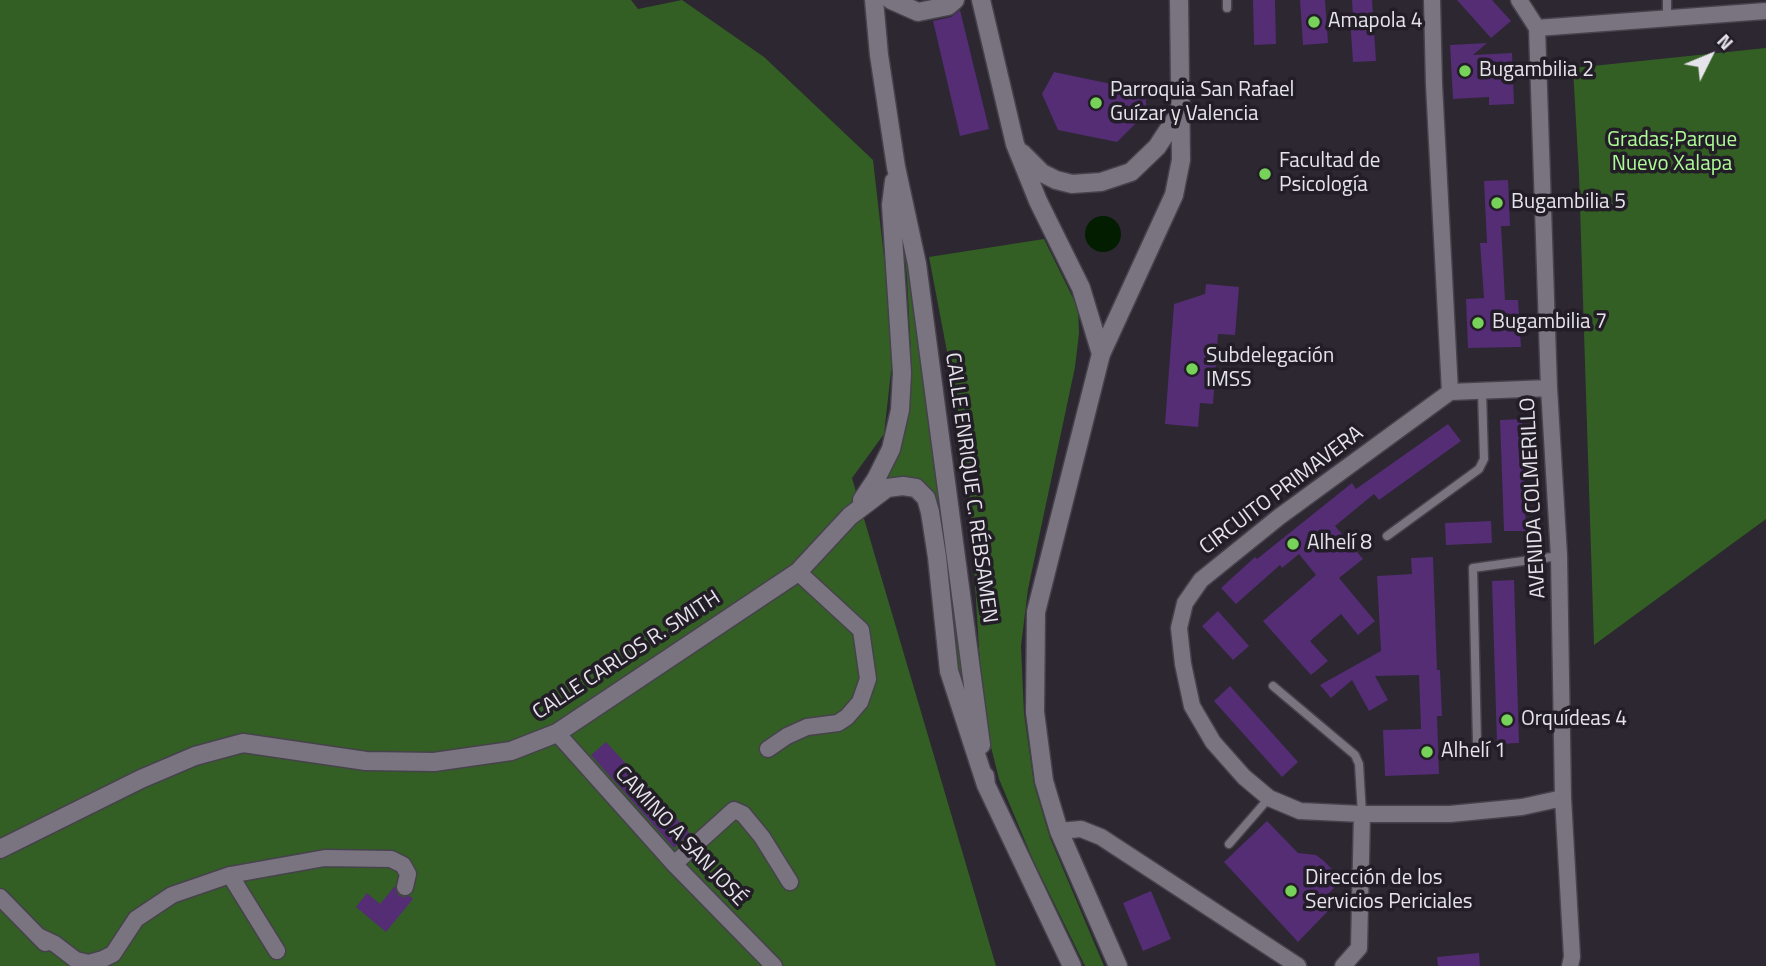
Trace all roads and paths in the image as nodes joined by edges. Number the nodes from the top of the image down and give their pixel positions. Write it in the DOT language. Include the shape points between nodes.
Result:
graph roads {
  1 [pos="874,0"];
  2 [pos="891,0"];
  3 [pos="955,0"];
  4 [pos="981,0"];
  5 [pos="1179,0"];
  6 [pos="1432,0"];
  7 [pos="1519,0"];
  8 [pos="1667,0"];
  9 [pos="1766,11"];
  10 [pos="1667,17"];
  11 [pos="1537,28"];
  12 [pos="1180,112"];
  13 [pos="1014,144"];
  14 [pos="895,167"];
  15 [pos="1101,354"];
  16 [pos="1549,388"];
  17 [pos="1450,392"];
  18 [pos="1482,392"];
  19 [pos="850,516"];
  20 [pos="1387,536"];
  21 [pos="1559,556"];
  22 [pos="798,572"];
  23 [pos="1273,686"];
  24 [pos="557,733"];
  25 [pos="1477,742"];
  26 [pos="768,749"];
  27 [pos="986,785"];
  28 [pos="1269,798"];
  29 [pos="1563,798"];
  30 [pos="1362,814"];
  31 [pos="1059,831"];
  32 [pos="1229,844"];
  33 [pos="0,849"];
  34 [pos="674,864"];
  35 [pos="230,875"];
  36 [pos="790,882"];
  37 [pos="405,887"];
  38 [pos="0,897"];
  39 [pos="38,936"];
  40 [pos="277,951"];
  41 [pos="68,966"];
  42 [pos="775,966"];
  43 [pos="1072,966"];
  44 [pos="1118,966"];
  45 [pos="1298,966"];
  46 [pos="1343,966"];
  47 [pos="1570,966"];
  1 -- 14 [label="street, CALLE ENRIQUE C. RÉBSAMEN"];
  2 -- 3 [label="street" via="918,12 948,6"];
  4 -- 13 [label="street"];
  5 -- 12 [label="street"];
  6 -- 17 [label="street"];
  7 -- 11 [label="street"];
  8 -- 10 [label="lane"];
  9 -- 10 [label="street"];
  10 -- 11 [label="street"];
  11 -- 16 [label="street, AVENIDA COLMERILLO"];
  12 -- 13 [label="street" via="1157,147 1131,172 1101,182 1056,180 1042,173"];
  12 -- 15 [label="street" via="1181,160 1174,195"];
  13 -- 15 [label="street" via="1081,288"];
  14 -- 19 [label="street, CALLE CARLOS R. SMITH" via="891,205 902,373 900,410 891,449"];
  14 -- 27 [label="street, CALLE ENRIQUE C. RÉBSAMEN" via="917,264"];
  15 -- 31 [label="street" via="1036,612 1035,712 1044,781"];
  16 -- 18 [label="street"];
  16 -- 21 [label="street, AVENIDA COLMERILLO"];
  17 -- 18 [label="street"];
  17 -- 28 [label="street, CIRCUITO PRIMAVERA" via="1225,558 1200,580 1185,603 1179,628 1192,706 1213,742"];
  18 -- 20 [label="lane" via="1484,459 1479,469"];
  19 -- 22 [label="street, CALLE CARLOS R. SMITH"];
  19 -- 27 [label="street, CALLE CARLOS R. SMITH" via="887,488 916,488 926,498 949,671"];
  21 -- 25 [label="lane" via="1473,568"];
  21 -- 29 [label="street, AVENIDA COLMERILLO"];
  22 -- 24 [label="street, CALLE CARLOS R. SMITH"];
  22 -- 26 [label="street" via="861,630 868,680 860,702 847,718 807,727"];
  23 -- 30 [label="lane" via="1356,755"];
  24 -- 33 [label="street, CALLE CARLOS R. SMITH" via="511,751 435,762 366,761 243,743 195,756 141,779"];
  24 -- 34 [label="street, CAMINO A SAN JOSÉ"];
  27 -- 43 [label="street, CALLE ENRIQUE C. RÉBSAMEN"];
  28 -- 30 [label="street, CIRCUITO PRIMAVERA" via="1300,811"];
  28 -- 32 [label="lane"];
  29 -- 30 [label="street, CIRCUITO PRIMAVERA" via="1450,814"];
  29 -- 47 [label="street, AVENIDA COLMERILLO"];
  30 -- 46 [label="street" via="1359,948"];
  31 -- 44 [label="street"];
  31 -- 45 [label="street" via="1081,829 1101,837"];
  34 -- 36 [label="street" via="734,810 762,837"];
  34 -- 42 [label="street, CAMINO A SAN JOSÉ"];
  35 -- 37 [label="street" via="325,858 391,859 403,864 408,874"];
  35 -- 39 [label="street" via="172,895 136,919 113,954 103,959 76,960"];
  35 -- 40 [label="street"];
  38 -- 39 [label="street"];
  39 -- 41 [label="street"];
}
